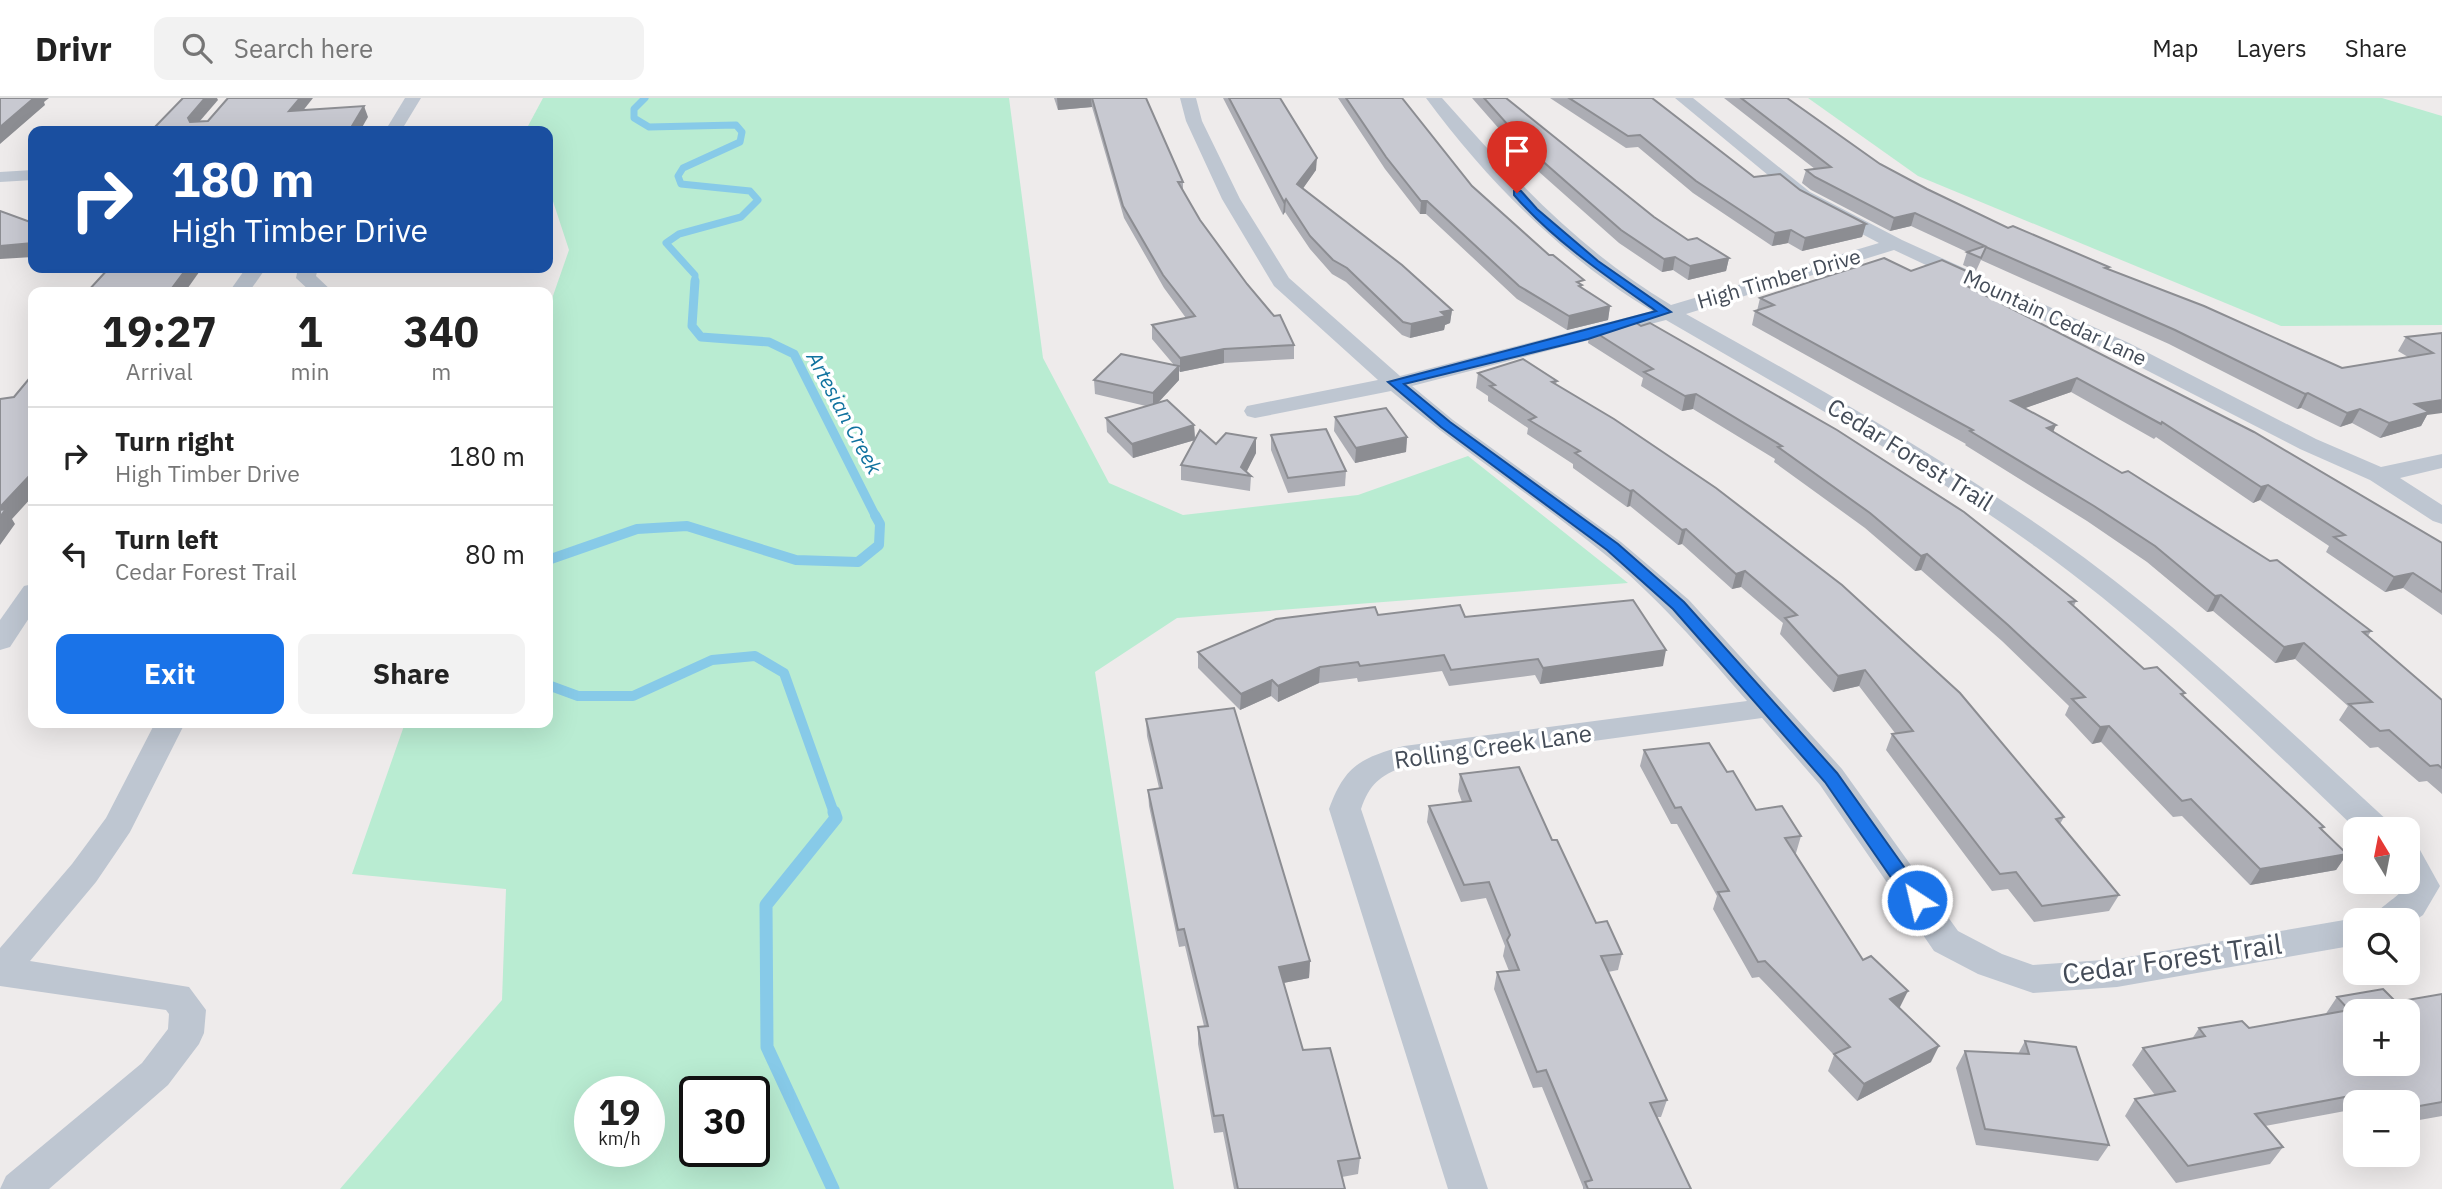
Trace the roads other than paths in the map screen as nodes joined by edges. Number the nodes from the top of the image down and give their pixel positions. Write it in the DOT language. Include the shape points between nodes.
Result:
graph roads {
  1 [pos="413,98"];
  2 [pos="1188,98"];
  3 [pos="1434,98"];
  4 [pos="1683,98"];
  5 [pos="396,126"];
  6 [pos="28,175"];
  7 [pos="0,177"];
  8 [pos="1895,244"];
  9 [pos="307,273"];
  10 [pos="317,287"];
  11 [pos="1665,312"];
  12 [pos="1394,382"];
  13 [pos="1255,411"];
  14 [pos="2442,461"];
  15 [pos="2379,475"];
  16 [pos="2442,516"];
  17 [pos="28,599"];
  18 [pos="0,641"];
  19 [pos="1771,706"];
  20 [pos="167,728"];
  21 [pos="2364,817"];
  22 [pos="2419,894"];
  23 [pos="2409,908"];
  24 [pos="2343,933"];
  25 [pos="1,971"];
  26 [pos="20,1189"];
  27 [pos="1468,1189"];
  1 -- 5 [label="street"];
  2 -- 12 [label="street, Cedar Forest Trail" via="1231,199 1281,282"];
  3 -- 11 [label="street, Cedar Forest Trail" via="1534,212 1594,263"];
  4 -- 8 [label="street, Mountain Cedar Lane" via="1804,196"];
  6 -- 7 [label="street"];
  8 -- 11 [label="street, High Timber Drive"];
  8 -- 15 [label="street, Mountain Cedar Lane"];
  9 -- 10 [label="street" via="306,278"];
  11 -- 12 [label="street, High Timber Drive"];
  11 -- 21 [label="street, Cedar Forest Trail" via="1897,444 2091,574 2208,672"];
  12 -- 13 [label="street, High Timber Drive"];
  12 -- 19 [label="street, Cedar Forest Trail" via="1445,425 1612,547 1679,606"];
  14 -- 15 [label="street"];
  15 -- 16 [label="street, Mountain Cedar Lane"];
  17 -- 18 [label="street"];
  19 -- 24 [label="street, Cedar Forest Trail" via="1831,777 1946,941 1990,964 2033,978 2117,973"];
  19 -- 27 [label="street, Rolling Creek Lane" via="1404,757 1372,766 1353,782 1345,809"];
  20 -- 25 [label="street" via="118,824 85,873"];
  22 -- 23 [label="street"];
  25 -- 26 [label="street" via="176,997 188,1010 186,1033 155,1074"];
}
